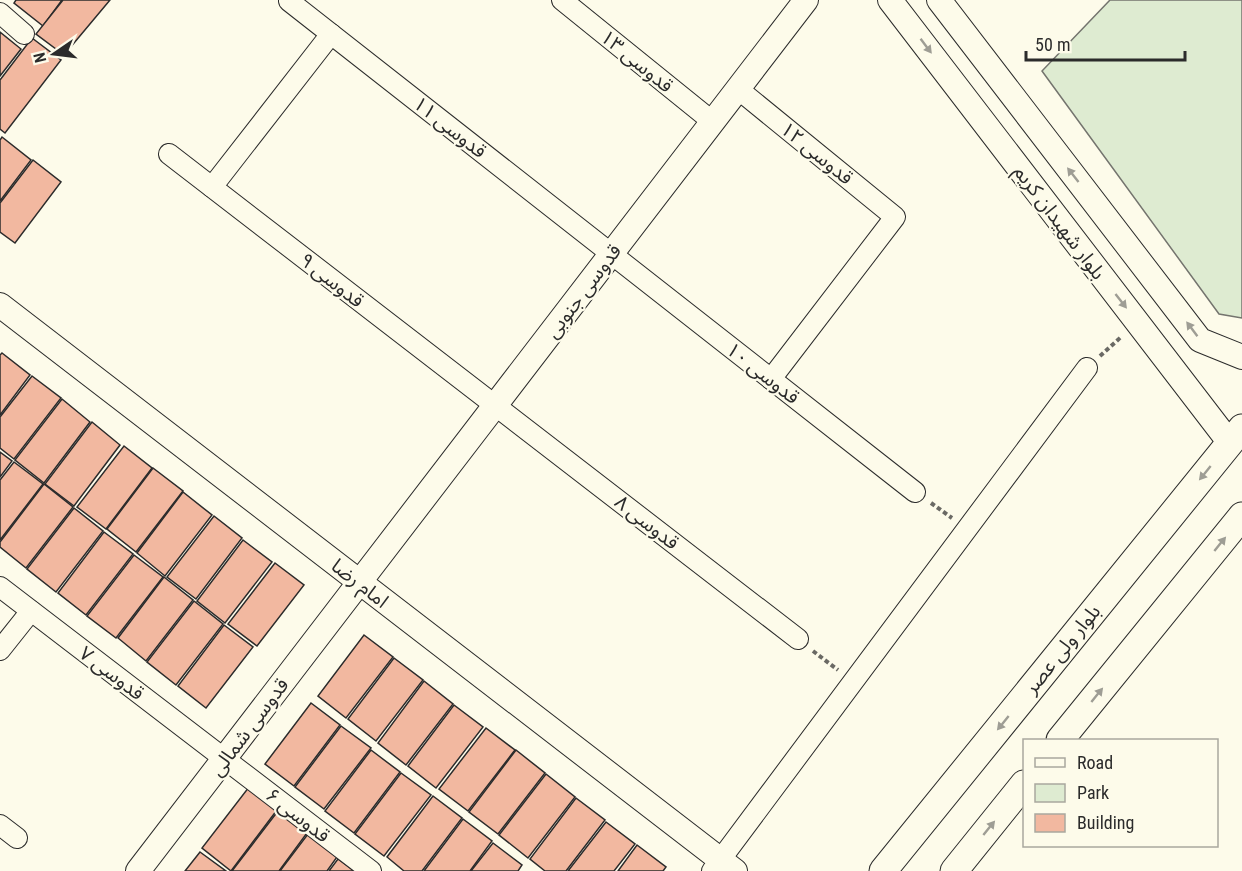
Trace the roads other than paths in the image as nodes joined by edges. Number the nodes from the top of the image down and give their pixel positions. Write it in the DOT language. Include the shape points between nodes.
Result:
graph roads {
  1 [pos="562,0"];
  2 [pos="806,0"];
  3 [pos="890,0"];
  4 [pos="939,0"];
  5 [pos="289,1"];
  6 [pos="0,13"];
  7 [pos="24,34"];
  8 [pos="331,34"];
  9 [pos="738,89"];
  10 [pos="713,122"];
  11 [pos="169,154"];
  12 [pos="212,187"];
  13 [pos="1124,240"];
  14 [pos="611,254"];
  15 [pos="1096,268"];
  16 [pos="0,304"];
  17 [pos="1242,357"];
  18 [pos="1087,368"];
  19 [pos="771,379"];
  20 [pos="495,405"];
  21 [pos="1236,435"];
  22 [pos="915,492"];
  23 [pos="1242,516"];
  24 [pos="359,582"];
  25 [pos="0,587"];
  26 [pos="31,611"];
  27 [pos="798,639"];
  28 [pos="0,650"];
  29 [pos="1062,739"];
  30 [pos="224,758"];
  31 [pos="1023,785"];
  32 [pos="0,825"];
  33 [pos="17,838"];
  34 [pos="723,868"];
  35 [pos="138,871"];
  36 [pos="371,871"];
  37 [pos="882,871"];
  38 [pos="954,871"];
  1 -- 10 [label="street, قدوسی ۱۳"];
  2 -- 9 [label="street, قدوسی جنوبی"];
  3 -- 15 [label="street, بلوار شهیدان کریم, one-way"];
  13 -- 4 [label="street, بلوار شهیدان کریم, one-way"];
  5 -- 8 [label="street, قدوسی ۱۱"];
  6 -- 7 [label="street"];
  8 -- 12 [label="street"];
  8 -- 14 [label="street, قدوسی ۱۱"];
  9 -- 10 [label="street, قدوسی جنوبی"];
  9 -- 19 [label="street, قدوسی ۱۲" via="895,217"];
  10 -- 14 [label="street, قدوسی جنوبی"];
  11 -- 12 [label="street, قدوسی ۹"];
  12 -- 20 [label="street, قدوسی ۹"];
  13 -- 15 [label="street"];
  17 -- 13 [label="street, بلوار شهیدان کریم, one-way" via="1200,340"];
  14 -- 19 [label="street, قدوسی ۱۰"];
  14 -- 20 [label="street, قدوسی جنوبی"];
  15 -- 21 [label="street, بلوار شهیدان کریم, one-way" via="1137,322"];
  16 -- 24 [label="street, امام رضا"];
  18 -- 34 [label="street" via="853,682"];
  19 -- 22 [label="street, قدوسی ۱۰"];
  20 -- 24 [label="street, قدوسی جنوبی"];
  20 -- 27 [label="street, قدوسی ۸"];
  21 -- 37 [label="main road, بلوار ولی عصر, one-way"];
  29 -- 23 [label="main road, one-way"];
  24 -- 30 [label="street, قدوسی شمالی"];
  24 -- 34 [label="street, امام رضا"];
  25 -- 26 [label="street, قدوسی ۷"];
  26 -- 28 [label="street"];
  26 -- 30 [label="street, قدوسی ۷"];
  30 -- 35 [label="street, قدوسی شمالی"];
  30 -- 36 [label="street, قدوسی ۶"];
  38 -- 31 [label="main road, one-way"];
  32 -- 33 [label="street"];
}
